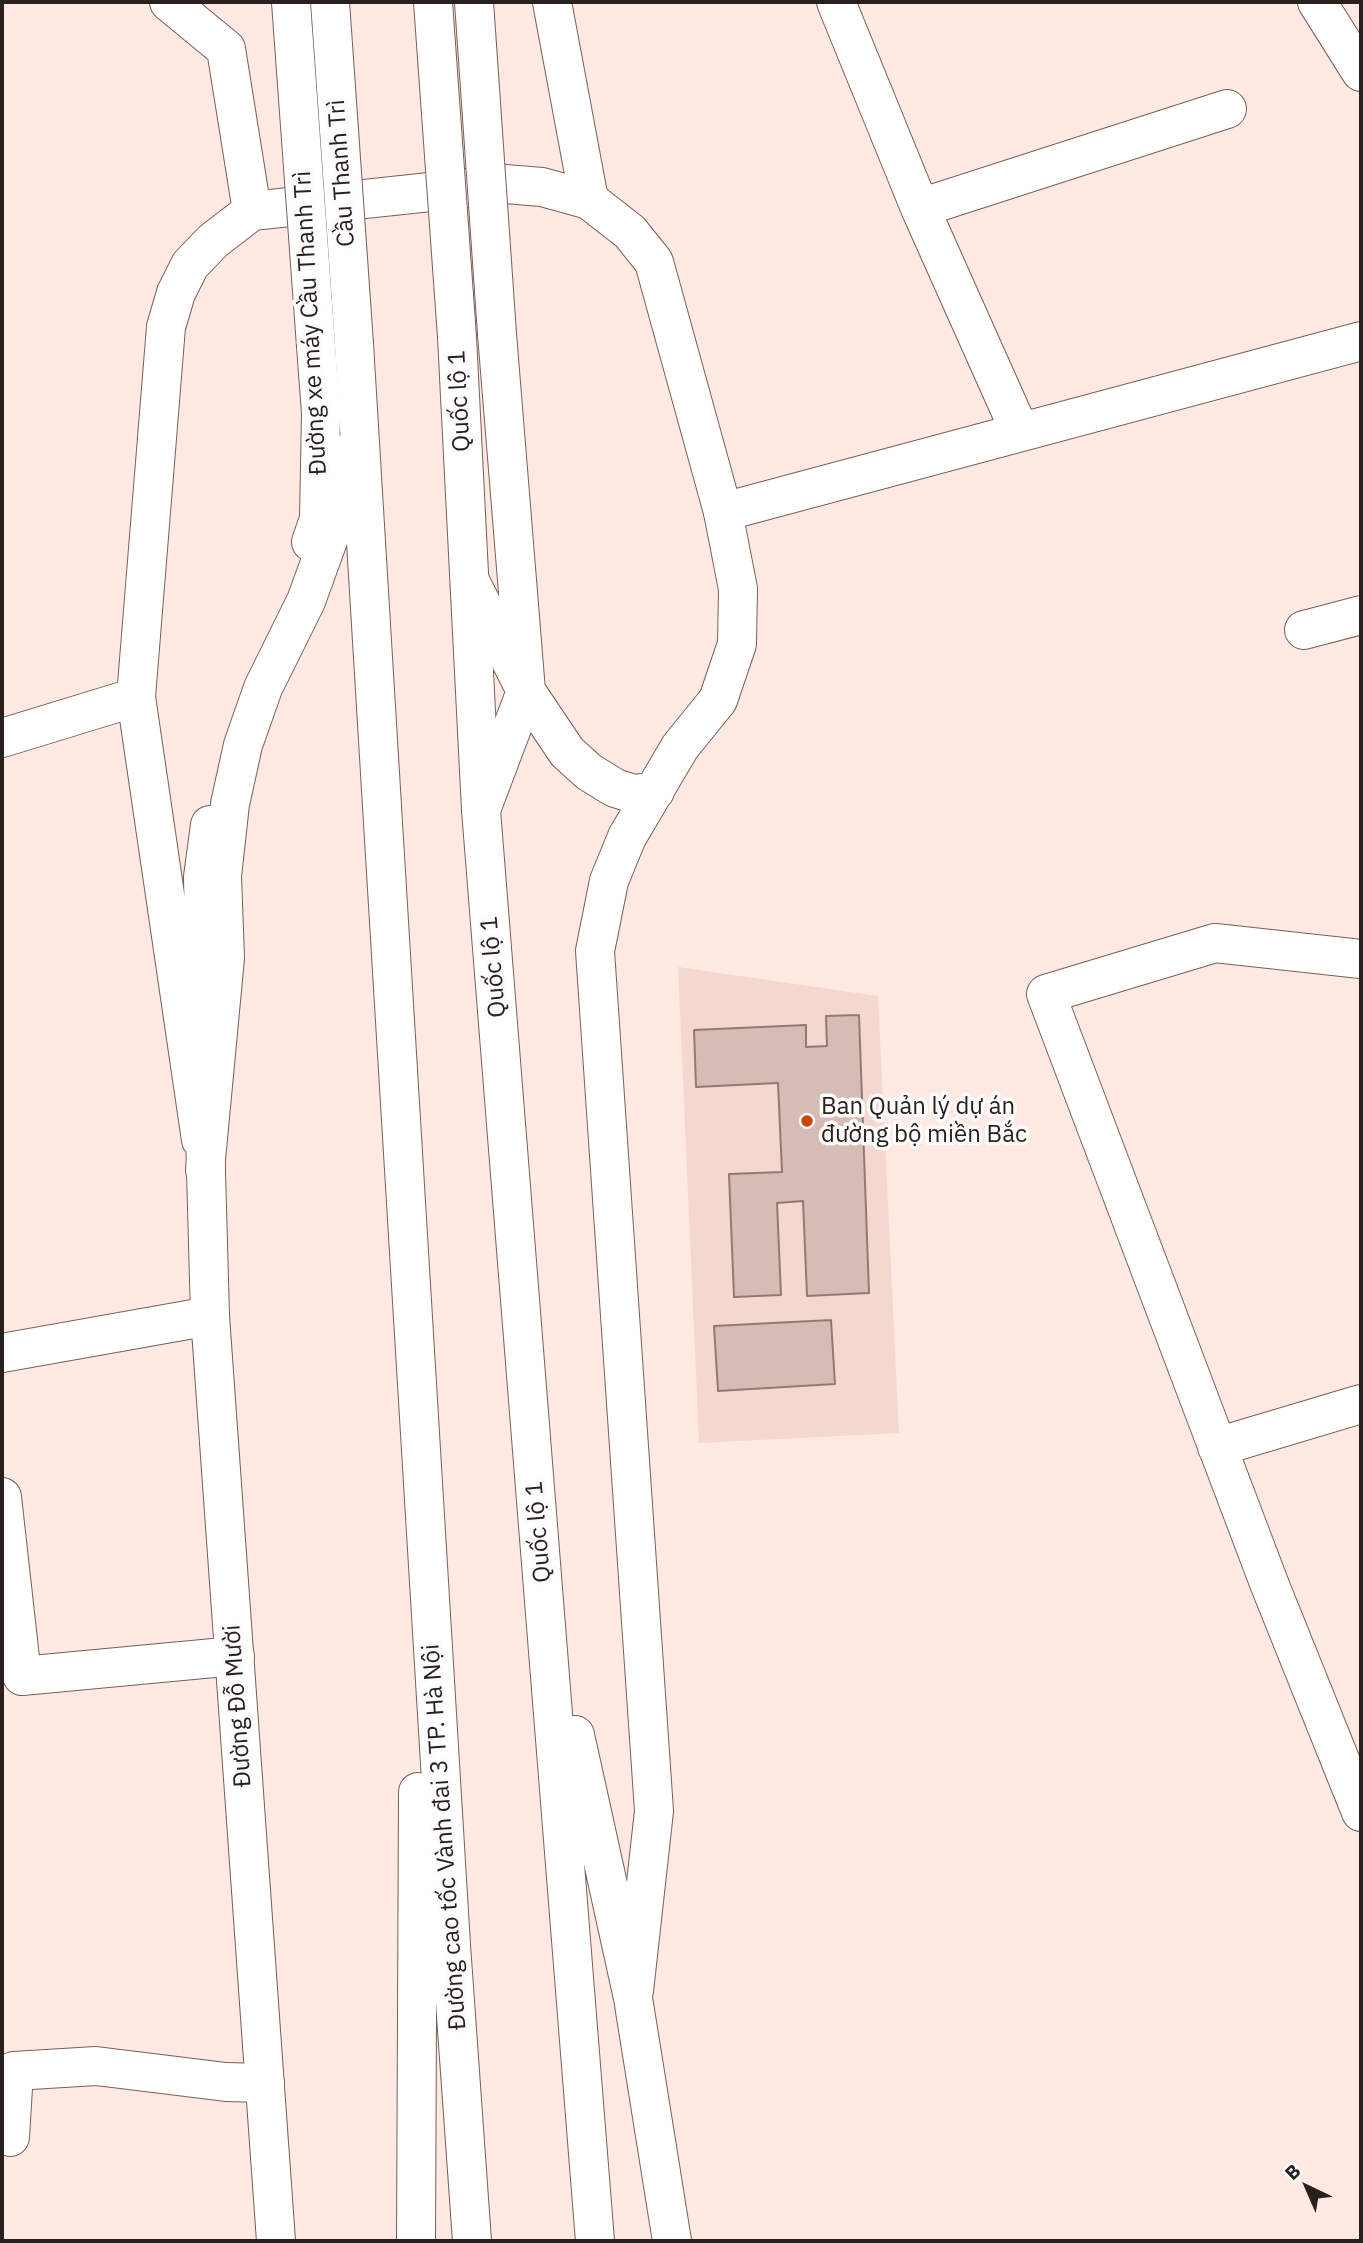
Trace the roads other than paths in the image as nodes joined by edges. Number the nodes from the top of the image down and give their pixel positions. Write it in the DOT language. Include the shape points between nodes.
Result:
graph roads {
  1 [pos="169,2"];
  2 [pos="292,2"];
  3 [pos="330,2"];
  4 [pos="433,2"];
  5 [pos="474,2"];
  6 [pos="552,2"];
  7 [pos="836,2"];
  8 [pos="1317,2"];
  9 [pos="1361,72"];
  10 [pos="1227,109"];
  11 [pos="589,200"];
  12 [pos="920,208"];
  13 [pos="252,211"];
  14 [pos="1361,341"];
  15 [pos="354,344"];
  16 [pos="1020,432"];
  17 [pos="723,512"];
  18 [pos="470,581"];
  19 [pos="1361,615"];
  20 [pos="1304,630"];
  21 [pos="526,691"];
  22 [pos="136,697"];
  23 [pos="2,738"];
  24 [pos="655,791"];
  25 [pos="481,810"];
  26 [pos="1361,959"];
  27 [pos="205,1170"];
  28 [pos="209,1316"];
  29 [pos="2,1353"];
  30 [pos="1361,1404"];
  31 [pos="420,1433"];
  32 [pos="1217,1447"];
  33 [pos="2,1497"];
  34 [pos="544,1597"];
  35 [pos="235,1656"];
  36 [pos="1361,1812"];
  37 [pos="634,1998"];
  38 [pos="265,2083"];
  39 [pos="10,2137"];
  40 [pos="276,2241"];
  41 [pos="415,2241"];
  42 [pos="472,2241"];
  43 [pos="595,2241"];
  44 [pos="672,2241"];
  1 -- 13 [label="main road" via="226,49"];
  2 -- 27 [label="main road, Đường xe máy Cầu Thanh Trì, bridge" via="321,413 319,520 291,593 246,683 212,803 202,877"];
  3 -- 15 [label="main road, Cầu Thanh Trì, bridge"];
  4 -- 18 [label="main road, Quốc lộ 1, bridge"];
  5 -- 21 [label="main road, bridge"];
  6 -- 11 [label="main road"];
  7 -- 12 [label="main road"];
  8 -- 9 [label="main road"];
  10 -- 12 [label="main road"];
  11 -- 13 [label="main road" via="542,187 505,184"];
  11 -- 17 [label="main road" via="630,232 654,262"];
  12 -- 16 [label="main road"];
  13 -- 22 [label="main road" via="190,265 166,327"];
  14 -- 16 [label="main road"];
  15 -- 27 [label="main road" via="351,414 334,524 306,601 262,688 230,804 222,876 225,958"];
  15 -- 31 [label="main road"];
  16 -- 17 [label="main road"];
  17 -- 24 [label="main road" via="738,589 737,644 718,700 680,747"];
  18 -- 21 [label="main road"];
  18 -- 25 [label="main road, Quốc lộ 1"];
  19 -- 20 [label="main road"];
  21 -- 24 [label="main road" via="567,752 589,772 624,792"];
  21 -- 25 [label="main road"];
  22 -- 23 [label="main road"];
  22 -- 27 [label="main road"];
  24 -- 37 [label="main road" via="626,837 609,881 595,951 654,1811"];
  25 -- 34 [label="main road, Quốc lộ 1"];
  26 -- 32 [label="main road" via="1215,943 1046,994"];
  27 -- 28 [label="main road, Đường Đỗ Mười"];
  28 -- 29 [label="main road"];
  28 -- 35 [label="main road, Đường Đỗ Mười"];
  30 -- 32 [label="main road"];
  31 -- 41 [label="main road"];
  31 -- 42 [label="main road, Đường cao tốc Vành đai 3 TP. Hà Nội"];
  32 -- 36 [label="main road"];
  33 -- 35 [label="main road" via="22,1676"];
  34 -- 37 [label="main road"];
  34 -- 43 [label="main road"];
  35 -- 38 [label="main road, Đường Đỗ Mười"];
  37 -- 44 [label="main road"];
  38 -- 39 [label="main road" via="96,2066 14,2070"];
  38 -- 40 [label="main road, Đường Đỗ Mười"];
}
